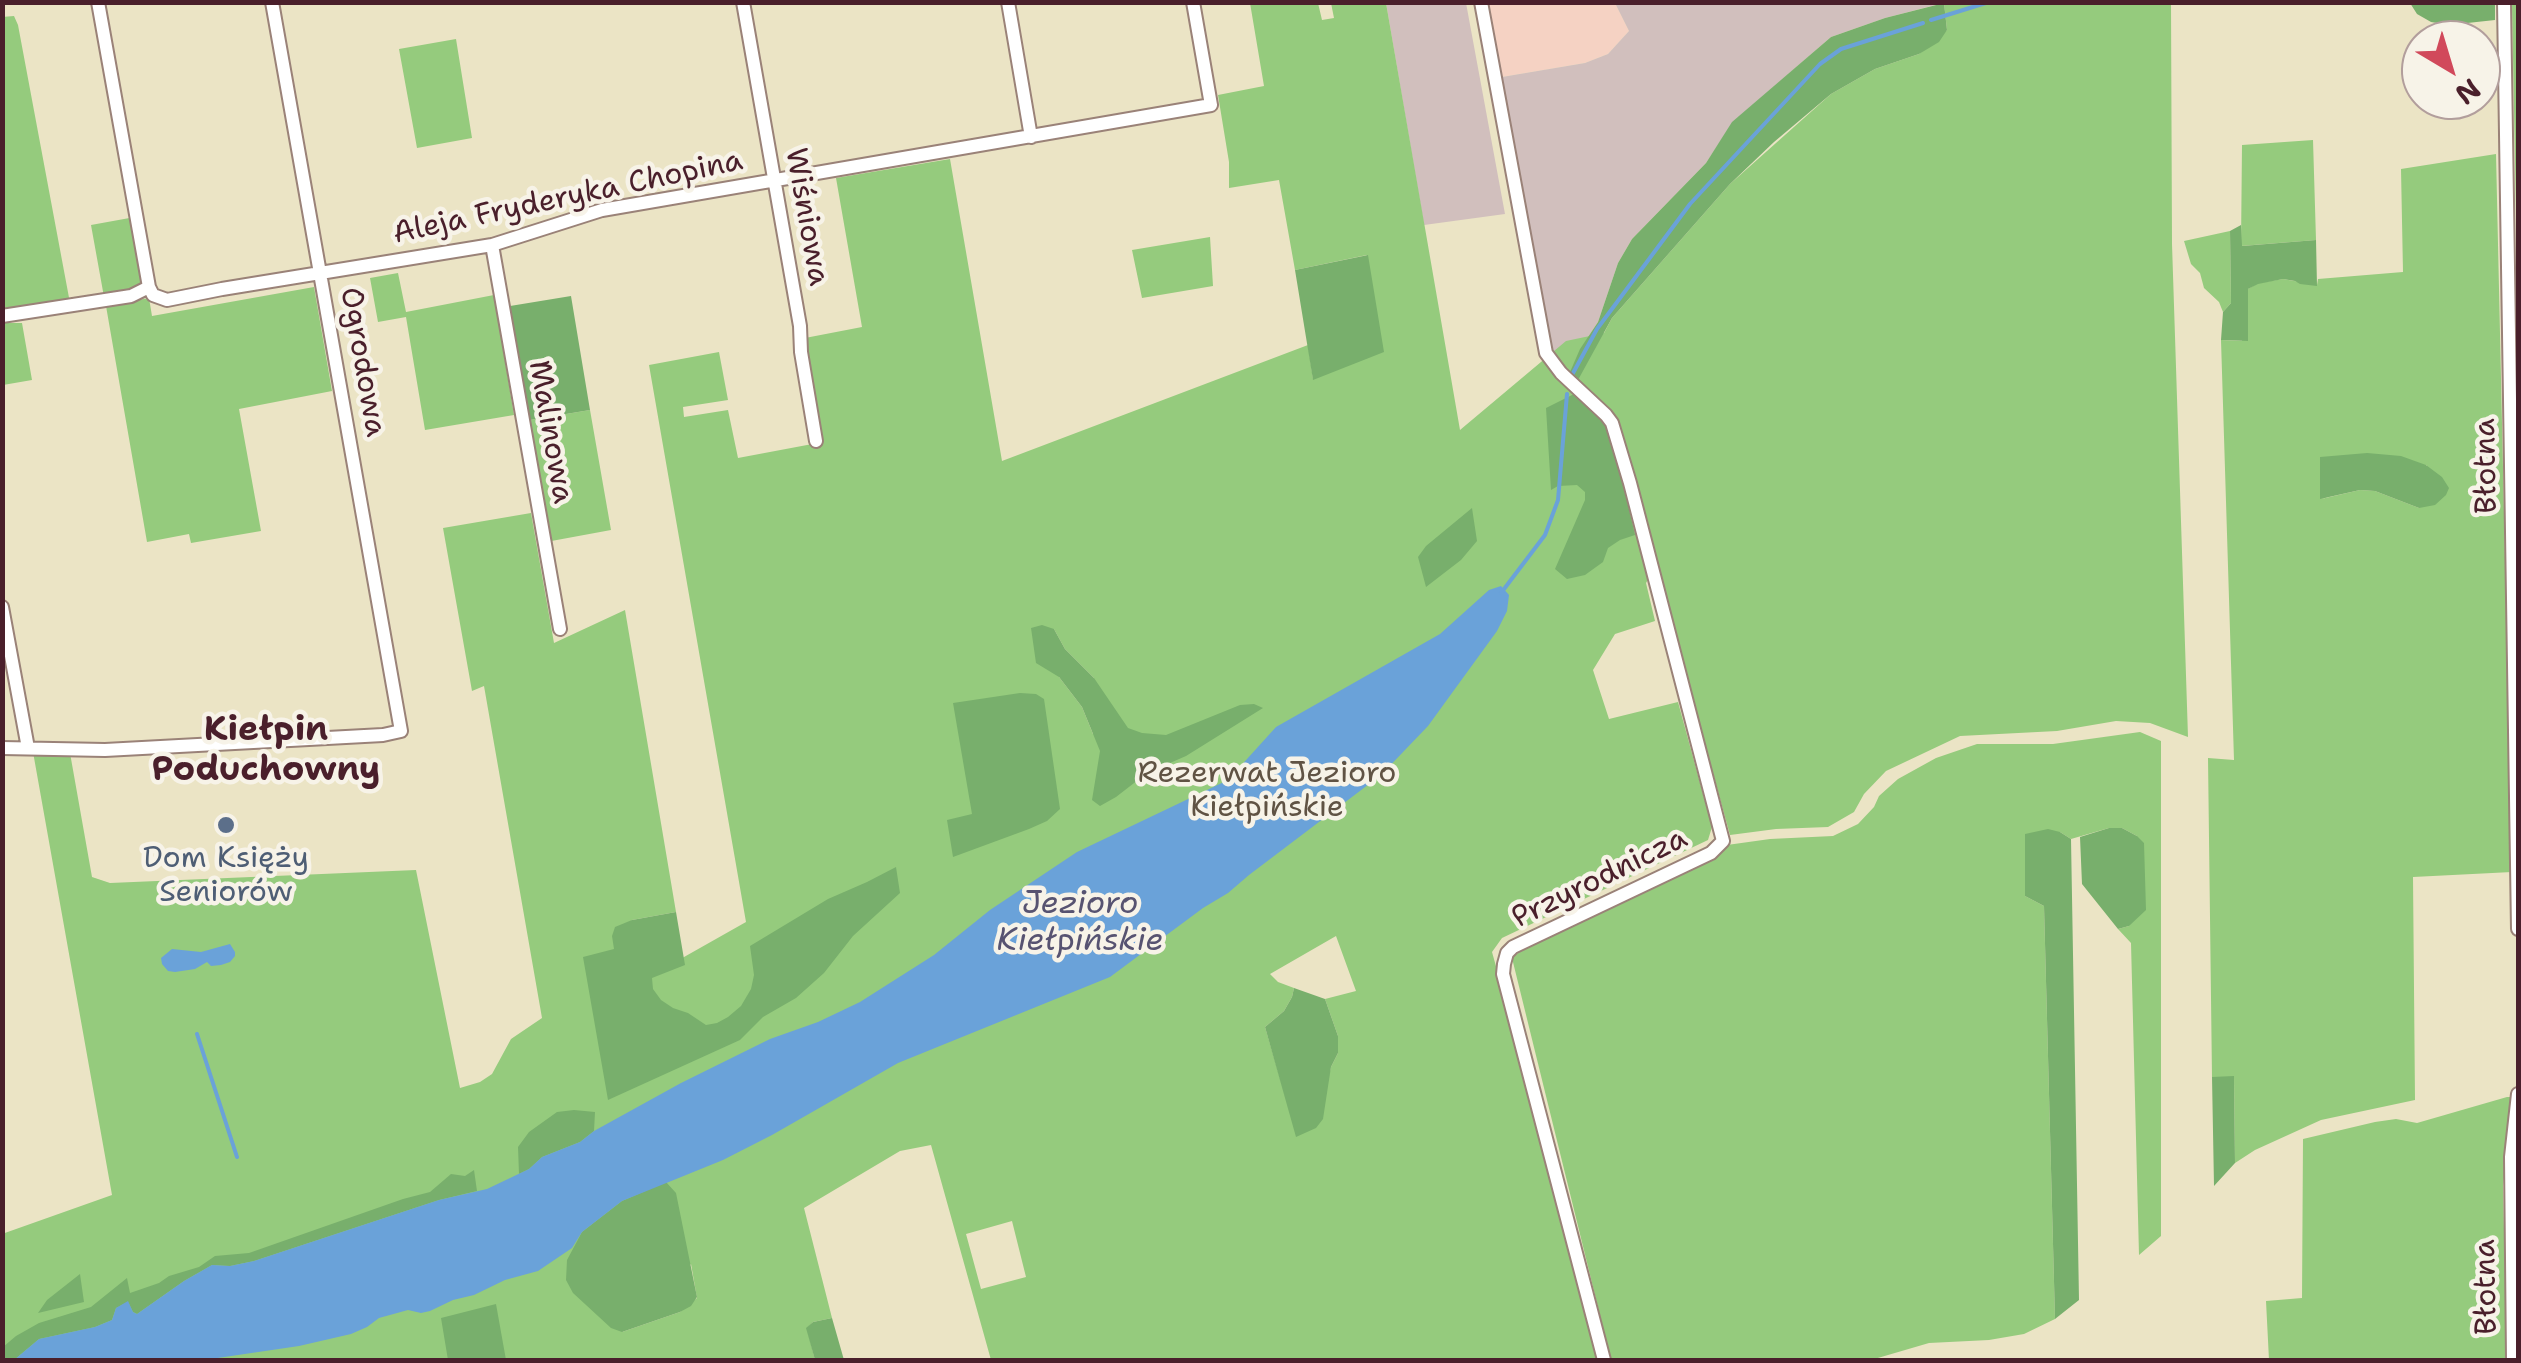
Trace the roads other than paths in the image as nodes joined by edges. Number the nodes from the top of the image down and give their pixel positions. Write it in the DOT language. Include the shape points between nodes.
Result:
graph roads {
  1 [pos="98,2"];
  2 [pos="272,2"];
  3 [pos="744,2"];
  4 [pos="1008,2"];
  5 [pos="1193,2"];
  6 [pos="1481,2"];
  7 [pos="2504,2"];
  8 [pos="1032,137"];
  9 [pos="774,181"];
  10 [pos="492,245"];
  11 [pos="321,273"];
  12 [pos="149,287"];
  13 [pos="2,316"];
  14 [pos="816,441"];
  15 [pos="2,607"];
  16 [pos="560,629"];
  17 [pos="2,748"];
  18 [pos="28,748"];
  19 [pos="2518,929"];
  20 [pos="2518,1094"];
  21 [pos="1604,1360"];
  22 [pos="2513,1360"];
  1 -- 12 [label="street"];
  2 -- 11 [label="street, Ogrodowa"];
  3 -- 9 [label="street, Wiśniowa"];
  4 -- 8 [label="street"];
  5 -- 8 [label="street, Aleja Fryderyka Chopina" via="1210,105"];
  6 -- 21 [label="street, Przyrodnicza" via="1546,354 1612,424 1723,841 1711,853 1513,947 1504,964"];
  7 -- 19 [label="street, Błotna"];
  8 -- 9 [label="street, Aleja Fryderyka Chopina"];
  9 -- 10 [label="street, Aleja Fryderyka Chopina" via="602,210"];
  9 -- 14 [label="street, Wiśniowa"];
  10 -- 11 [label="street, Aleja Fryderyka Chopina"];
  10 -- 16 [label="street, Malinowa"];
  11 -- 12 [label="street, Aleja Fryderyka Chopina" via="168,300"];
  11 -- 18 [label="street, Ogrodowa" via="400,731 105,750"];
  12 -- 13 [label="street, Aleja Fryderyka Chopina" via="132,296"];
  15 -- 18 [label="street"];
  17 -- 18 [label="street"];
  20 -- 22 [label="street, Błotna" via="2510,1156"];
}
